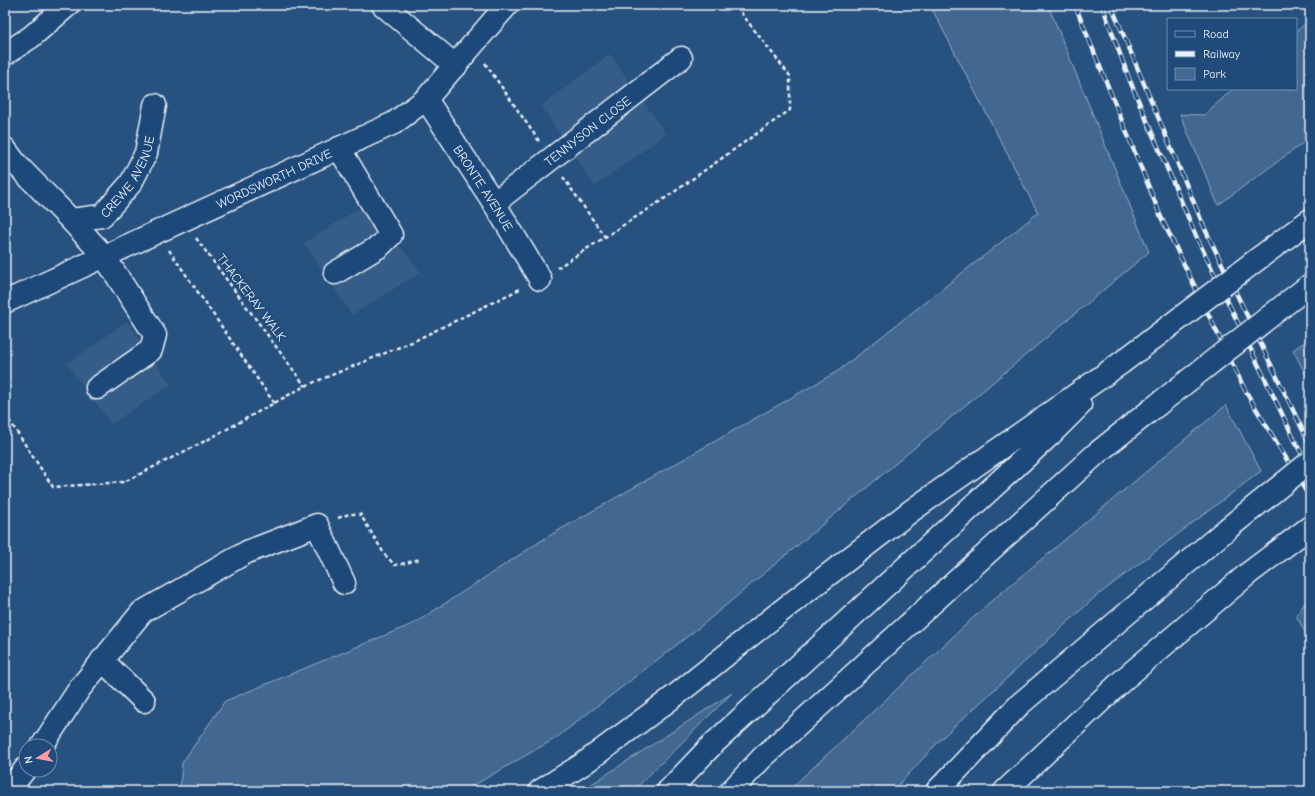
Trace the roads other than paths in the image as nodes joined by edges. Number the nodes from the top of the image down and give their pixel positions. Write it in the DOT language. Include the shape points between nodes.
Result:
graph roads {
  1 [pos="68,5"];
  2 [pos="383,5"];
  3 [pos="507,5"];
  4 [pos="5,54"];
  5 [pos="681,58"];
  6 [pos="456,66"];
  7 [pos="426,99"];
  8 [pos="155,105"];
  9 [pos="339,148"];
  10 [pos="5,149"];
  11 [pos="494,203"];
  12 [pos="71,220"];
  13 [pos="1310,220"];
  14 [pos="104,256"];
  15 [pos="335,273"];
  16 [pos="540,279"];
  17 [pos="1310,284"];
  18 [pos="5,302"];
  19 [pos="1122,363"];
  20 [pos="97,388"];
  21 [pos="1310,462"];
  22 [pos="1310,527"];
  23 [pos="344,583"];
  24 [pos="102,660"];
  25 [pos="144,701"];
  26 [pos="47,738"];
  27 [pos="18,778"];
  28 [pos="8,791"];
  29 [pos="540,791"];
  30 [pos="668,791"];
  31 [pos="731,791"];
  32 [pos="937,791"];
  33 [pos="1005,791"];
  1 -- 4 [label="main road" via="31,37"];
  2 -- 6 [label="main road"];
  3 -- 6 [label="main road, WORDSWORTH DRIVE"];
  5 -- 11 [label="main road, TENNYSON CLOSE"];
  6 -- 7 [label="main road, WORDSWORTH DRIVE"];
  7 -- 9 [label="main road, WORDSWORTH DRIVE" via="394,123"];
  7 -- 11 [label="main road, BRONTE AVENUE"];
  8 -- 12 [label="main road, CREWE AVENUE" via="146,153 131,183 102,216"];
  9 -- 14 [label="main road, WORDSWORTH DRIVE"];
  9 -- 15 [label="main road" via="391,235 380,246"];
  10 -- 12 [label="main road" via="17,165"];
  11 -- 16 [label="main road, BRONTE AVENUE"];
  12 -- 14 [label="main road"];
  13 -- 19 [label="main road, bridge"];
  14 -- 18 [label="main road, WORDSWORTH DRIVE"];
  14 -- 20 [label="main road" via="155,336 151,350"];
  17 -- 31 [label="main road, bridge" via="1097,453 762,758"];
  19 -- 29 [label="main road" via="911,510 676,695 583,764"];
  19 -- 30 [label="main road" via="1051,434 712,745"];
  21 -- 32 [label="main road, bridge" via="1020,704"];
  22 -- 33 [label="main road" via="1249,573 1124,679"];
  23 -- 24 [label="main road" via="317,524 247,552 142,612"];
  24 -- 25 [label="main road"];
  24 -- 26 [label="main road"];
  27 -- 28 [label="main road"];
}
